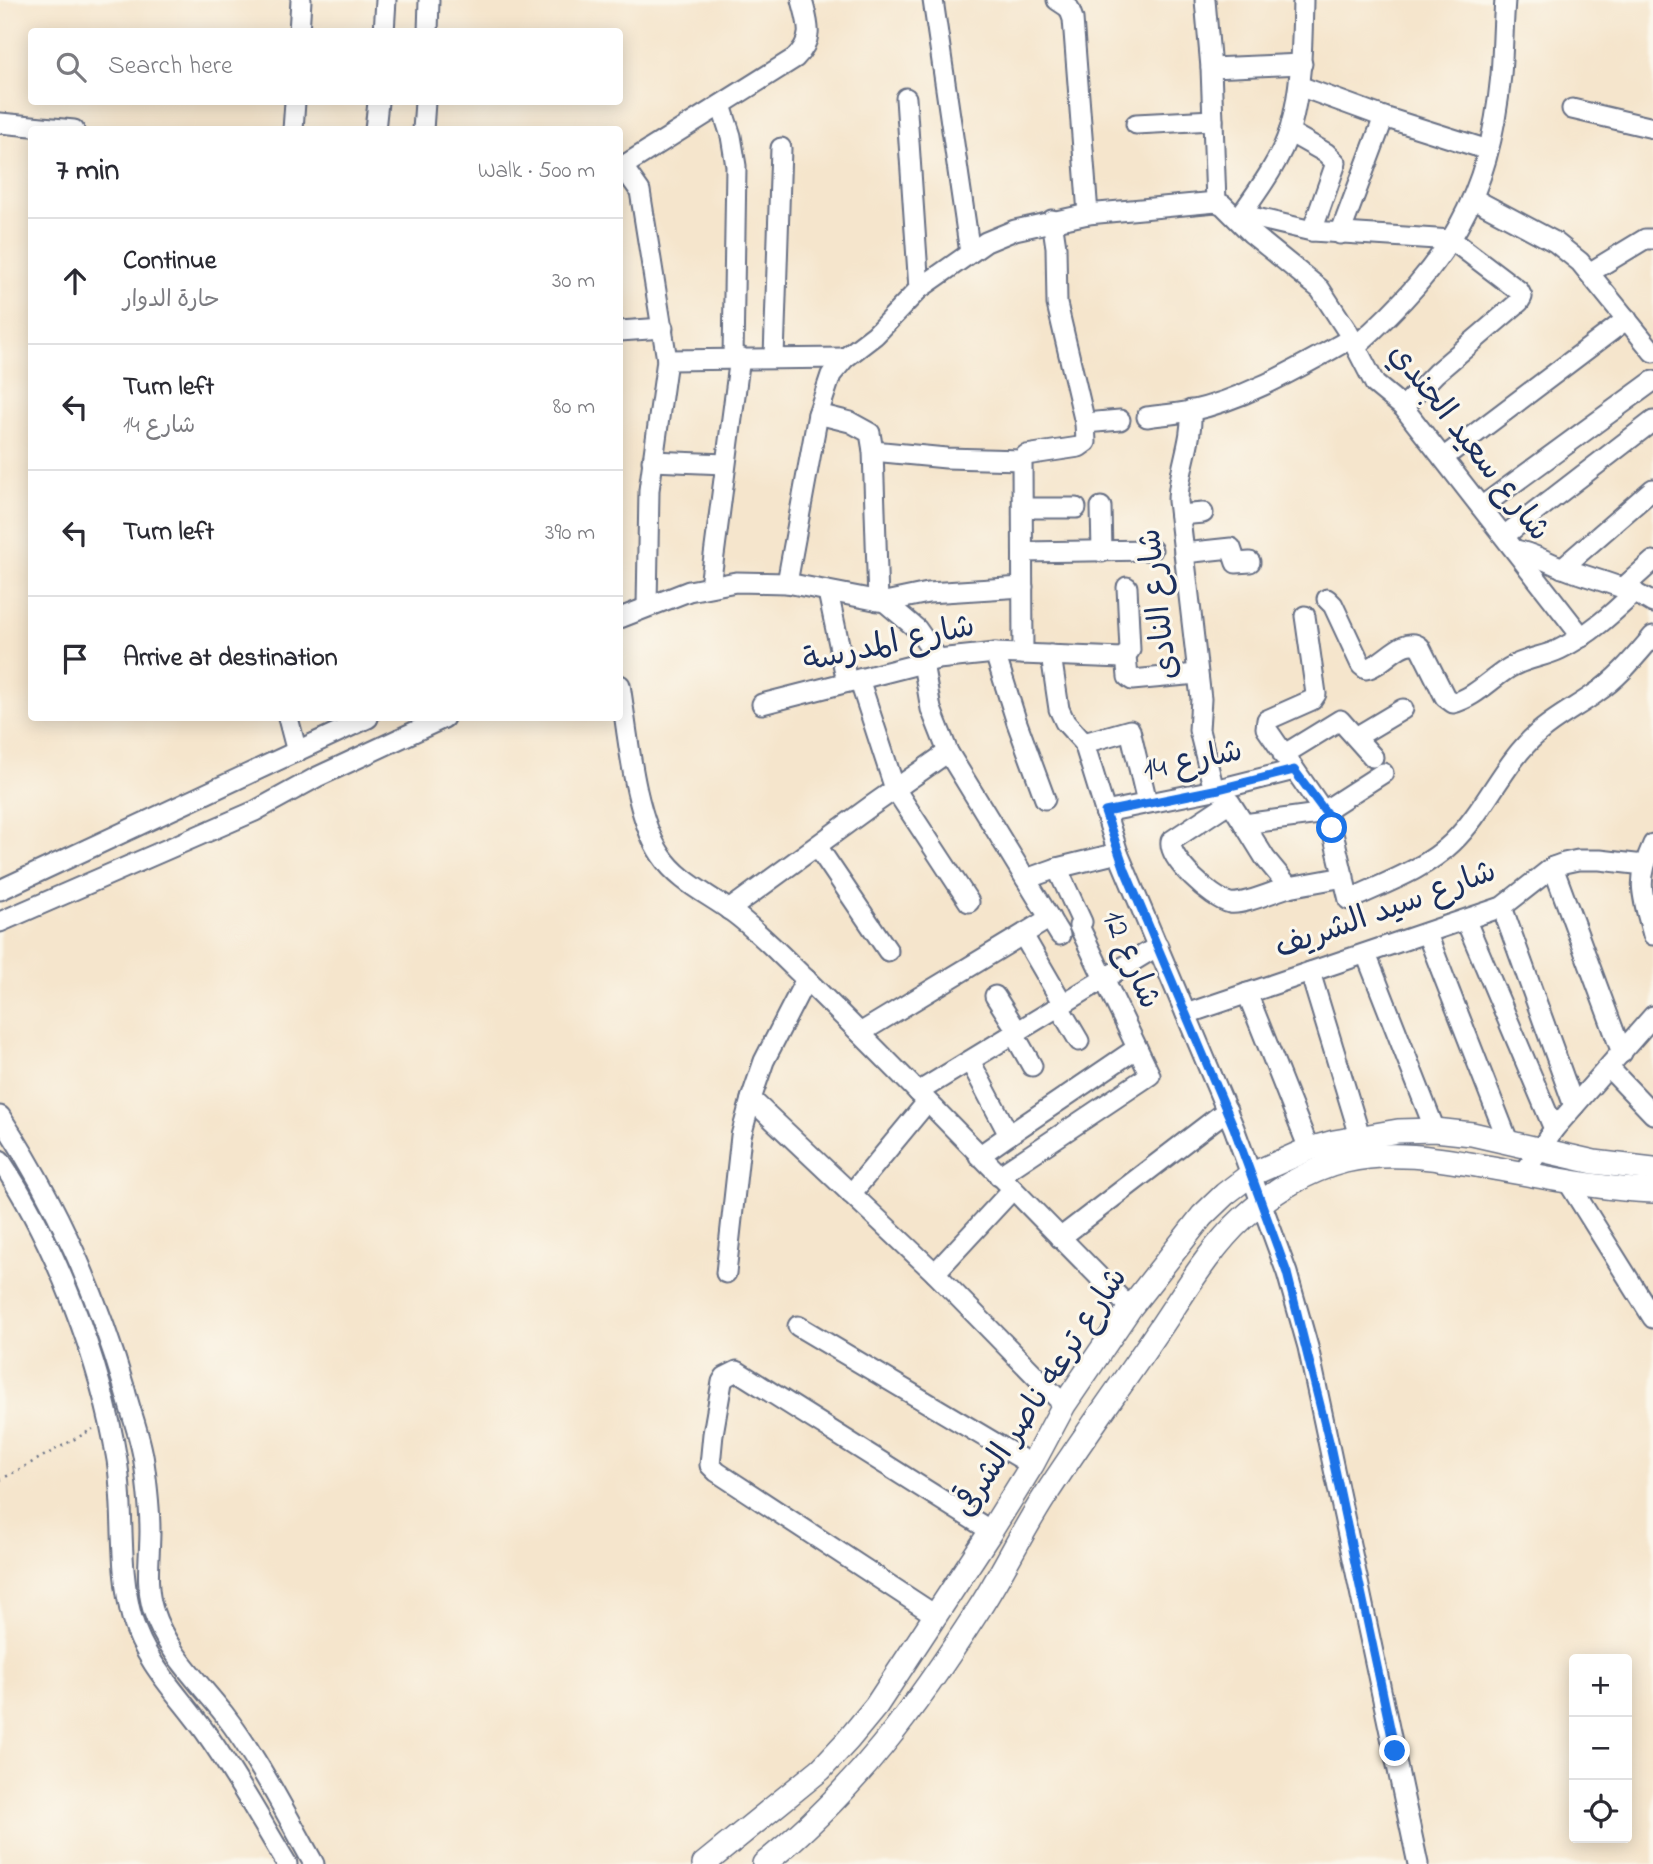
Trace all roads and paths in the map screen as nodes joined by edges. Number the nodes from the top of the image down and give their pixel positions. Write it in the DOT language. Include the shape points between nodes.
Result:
graph roads {
  1 [pos="301,0"];
  2 [pos="386,0"];
  3 [pos="429,0"];
  4 [pos="802,0"];
  5 [pos="933,0"];
  6 [pos="1057,0"];
  7 [pos="1205,0"];
  8 [pos="1303,0"];
  9 [pos="1505,0"];
  10 [pos="299,28"];
  11 [pos="384,28"];
  12 [pos="428,28"];
  13 [pos="1302,64"];
  14 [pos="1211,68"];
  15 [pos="1299,86"];
  16 [pos="906,98"];
  17 [pos="295,105"];
  18 [pos="378,105"];
  19 [pos="425,105"];
  20 [pos="721,105"];
  21 [pos="1572,109"];
  22 [pos="1384,117"];
  23 [pos="1213,120"];
  24 [pos="0,123"];
  25 [pos="1136,124"];
  26 [pos="32,126"];
  27 [pos="293,126"];
  28 [pos="375,126"];
  29 [pos="423,126"];
  30 [pos="1653,128"];
  31 [pos="1289,132"];
  32 [pos="781,148"];
  33 [pos="1488,150"];
  34 [pos="623,167"];
  35 [pos="623,171"];
  36 [pos="1474,199"];
  37 [pos="1216,202"];
  38 [pos="1088,214"];
  39 [pos="1238,219"];
  40 [pos="1052,220"];
  41 [pos="1312,231"];
  42 [pos="1340,234"];
  43 [pos="1653,239"];
  44 [pos="1452,240"];
  45 [pos="970,253"];
  46 [pos="1589,273"];
  47 [pos="919,289"];
  48 [pos="1628,319"];
  49 [pos="663,328"];
  50 [pos="623,331"];
  51 [pos="1354,342"];
  52 [pos="1653,352"];
  53 [pos="736,357"];
  54 [pos="774,357"];
  55 [pos="845,358"];
  56 [pos="667,360"];
  57 [pos="1653,382"];
  58 [pos="1403,407"];
  59 [pos="1191,411"];
  60 [pos="818,414"];
  61 [pos="1147,417"];
  62 [pos="1120,420"];
  63 [pos="1653,421"];
  64 [pos="1085,423"];
  65 [pos="873,451"];
  66 [pos="1443,458"];
  67 [pos="1022,460"];
  68 [pos="652,461"];
  69 [pos="725,464"];
  70 [pos="1653,489"];
  71 [pos="1101,507"];
  72 [pos="1481,507"];
  73 [pos="1023,508"];
  74 [pos="1076,508"];
  75 [pos="1203,513"];
  76 [pos="1180,515"];
  77 [pos="1509,543"];
  78 [pos="1152,550"];
  79 [pos="1023,552"];
  80 [pos="1101,552"];
  81 [pos="1184,553"];
  82 [pos="1653,561"];
  83 [pos="1250,562"];
  84 [pos="1563,568"];
  85 [pos="787,583"];
  86 [pos="710,586"];
  87 [pos="1023,587"];
  88 [pos="1127,587"];
  89 [pos="1629,590"];
  90 [pos="828,592"];
  91 [pos="1327,599"];
  92 [pos="881,602"];
  93 [pos="1653,603"];
  94 [pos="647,606"];
  95 [pos="1305,616"];
  96 [pos="623,617"];
  97 [pos="1653,636"];
  98 [pos="1582,637"];
  99 [pos="996,653"];
  100 [pos="1023,654"];
  101 [pos="1051,655"];
  102 [pos="1126,656"];
  103 [pos="931,661"];
  104 [pos="1197,674"];
  105 [pos="853,681"];
  106 [pos="623,702"];
  107 [pos="761,704"];
  108 [pos="1403,709"];
  109 [pos="289,721"];
  110 [pos="362,721"];
  111 [pos="438,721"];
  112 [pos="1356,737"];
  113 [pos="1084,743"];
  114 [pos="297,752"];
  115 [pos="948,752"];
  116 [pos="1289,763"];
  117 [pos="895,789"];
  118 [pos="1214,790"];
  119 [pos="1045,799"];
  120 [pos="1147,802"];
  121 [pos="1105,812"];
  122 [pos="1325,812"];
  123 [pos="1244,824"];
  124 [pos="1653,844"];
  125 [pos="817,846"];
  126 [pos="1118,853"];
  127 [pos="1644,865"];
  128 [pos="1552,867"];
  129 [pos="1057,868"];
  130 [pos="1344,877"];
  131 [pos="1026,879"];
  132 [pos="1289,887"];
  133 [pos="0,890"];
  134 [pos="968,902"];
  135 [pos="1502,907"];
  136 [pos="729,910"];
  137 [pos="1466,920"];
  138 [pos="0,922"];
  139 [pos="1427,934"];
  140 [pos="1023,935"];
  141 [pos="1653,935"];
  142 [pos="1158,946"];
  143 [pos="888,951"];
  144 [pos="1366,954"];
  145 [pos="1310,972"];
  146 [pos="806,979"];
  147 [pos="1104,979"];
  148 [pos="1247,993"];
  149 [pos="995,996"];
  150 [pos="1061,1006"];
  151 [pos="1186,1014"];
  152 [pos="1653,1016"];
  153 [pos="860,1033"];
  154 [pos="1016,1033"];
  155 [pos="1079,1041"];
  156 [pos="1137,1048"];
  157 [pos="1622,1053"];
  158 [pos="970,1061"];
  159 [pos="1032,1066"];
  160 [pos="1609,1068"];
  161 [pos="923,1097"];
  162 [pos="751,1099"];
  163 [pos="1574,1106"];
  164 [pos="1227,1110"];
  165 [pos="1653,1114"];
  166 [pos="0,1116"];
  167 [pos="1554,1129"];
  168 [pos="1435,1130"];
  169 [pos="1009,1135"];
  170 [pos="1360,1136"];
  171 [pos="1508,1141"];
  172 [pos="1309,1149"];
  173 [pos="1539,1149"];
  174 [pos="979,1156"];
  175 [pos="0,1160"];
  176 [pos="1653,1169"];
  177 [pos="1524,1173"];
  178 [pos="1250,1175"];
  179 [pos="1568,1182"];
  180 [pos="1005,1183"];
  181 [pos="1653,1191"];
  182 [pos="850,1194"];
  183 [pos="1261,1203"];
  184 [pos="1060,1238"];
  185 [pos="726,1273"];
  186 [pos="935,1273"];
  187 [pos="1130,1308"];
  188 [pos="1653,1318"];
  189 [pos="798,1326"];
  190 [pos="1064,1405"];
  191 [pos="109,1422"];
  192 [pos="1032,1465"];
  193 [pos="0,1480"];
  194 [pos="991,1531"];
  195 [pos="935,1615"];
  196 [pos="287,1864"];
  197 [pos="314,1864"];
  198 [pos="704,1864"];
  199 [pos="764,1864"];
  200 [pos="1418,1864"];
  1 -- 10 [label="street"];
  2 -- 11 [label="street"];
  3 -- 12 [label="street"];
  4 -- 20 [label="street" via="808,24 806,47 786,65"];
  5 -- 45 [label="street"];
  6 -- 38 [label="street" via="1069,8 1073,19"];
  7 -- 14 [label="street"];
  8 -- 13 [label="street"];
  9 -- 33 [label="street" via="1501,74"];
  13 -- 14 [label="street"];
  13 -- 15 [label="street"];
  14 -- 23 [label="street"];
  15 -- 22 [label="street"];
  15 -- 31 [label="street"];
  16 -- 47 [label="street"];
  17 -- 27 [label="street"];
  18 -- 28 [label="street"];
  19 -- 29 [label="street"];
  20 -- 34 [label="street"];
  20 -- 53 [label="street" via="736,166"];
  21 -- 30 [label="street"];
  22 -- 33 [label="street"];
  22 -- 42 [label="street"];
  23 -- 25 [label="street"];
  23 -- 37 [label="street"];
  24 -- 26 [label="street"];
  31 -- 39 [label="street"];
  31 -- 41 [label="street" via="1336,163"];
  32 -- 54 [label="street"];
  33 -- 36 [label="street"];
  35 -- 49 [label="street" via="640,191"];
  36 -- 44 [label="street"];
  36 -- 46 [label="street" via="1555,242"];
  37 -- 38 [label="street"];
  37 -- 39 [label="street, شارع سعيد الجندي"];
  38 -- 40 [label="street"];
  39 -- 41 [label="street" via="1252,217"];
  39 -- 51 [label="street, شارع سعيد الجندي" via="1314,283"];
  40 -- 45 [label="street" via="1015,230"];
  40 -- 64 [label="street" via="1057,304"];
  41 -- 42 [label="street"];
  42 -- 44 [label="street"];
  43 -- 46 [label="street" via="1645,239"];
  44 -- 51 [label="street" via="1411,293"];
  44 -- 58 [label="street" via="1519,291 1521,299"];
  45 -- 47 [label="street"];
  46 -- 48 [label="street"];
  47 -- 55 [label="street" via="875,335"];
  48 -- 52 [label="street"];
  48 -- 66 [label="street"];
  49 -- 50 [label="street"];
  49 -- 56 [label="street"];
  51 -- 58 [label="street, شارع سعيد الجندي" via="1376,384"];
  51 -- 59 [label="street" via="1234,397"];
  53 -- 54 [label="street"];
  53 -- 56 [label="street"];
  53 -- 69 [label="street"];
  54 -- 55 [label="street"];
  55 -- 60 [label="street" via="831,374"];
  56 -- 68 [label="street"];
  57 -- 72 [label="street"];
  58 -- 66 [label="street, شارع سعيد الجندي"];
  59 -- 61 [label="street"];
  59 -- 76 [label="street, شارع النادى" via="1178,491"];
  60 -- 65 [label="street" via="860,426 870,433"];
  60 -- 85 [label="street"];
  62 -- 64 [label="street"];
  63 -- 77 [label="street"];
  64 -- 67 [label="street" via="1082,446 1026,455"];
  65 -- 67 [label="street"];
  65 -- 92 [label="street"];
  66 -- 72 [label="street, شارع سعيد الجندي"];
  67 -- 73 [label="street"];
  68 -- 69 [label="street"];
  68 -- 94 [label="street"];
  69 -- 86 [label="street"];
  70 -- 84 [label="street"];
  71 -- 80 [label="street"];
  72 -- 77 [label="street, شارع سعيد الجندي"];
  73 -- 74 [label="street"];
  73 -- 79 [label="street"];
  75 -- 76 [label="street"];
  76 -- 81 [label="street, شارع النادى"];
  77 -- 84 [label="street"];
  77 -- 98 [label="street, شارع سعيد الجندي"];
  78 -- 80 [label="street"];
  79 -- 80 [label="street"];
  79 -- 87 [label="street"];
  81 -- 83 [label="street" via="1231,548 1236,564"];
  81 -- 104 [label="street, شارع النادى"];
  82 -- 89 [label="street"];
  84 -- 89 [label="street"];
  85 -- 86 [label="street"];
  85 -- 90 [label="street"];
  86 -- 94 [label="street"];
  87 -- 92 [label="street" via="928,593"];
  87 -- 100 [label="street"];
  88 -- 102 [label="street" via="1130,650"];
  89 -- 93 [label="street"];
  89 -- 98 [label="street" via="1608,618"];
  90 -- 92 [label="street"];
  90 -- 105 [label="street"];
  91 -- 98 [label="street" via="1361,665 1373,667 1415,643 1445,697 1453,703 1522,661"];
  92 -- 103 [label="street" via="917,629"];
  94 -- 96 [label="street"];
  95 -- 116 [label="street" via="1316,694 1267,720 1266,728"];
  97 -- 130 [label="street" via="1598,692 1526,745 1452,843 1420,867 1349,900"];
  99 -- 100 [label="street, شارع المدرسة"];
  99 -- 103 [label="street, شارع المدرسة"];
  99 -- 119 [label="street"];
  100 -- 101 [label="street, شارع المدرسة"];
  101 -- 102 [label="street, شارع المدرسة"];
  101 -- 113 [label="street" via="1059,709"];
  102 -- 104 [label="street" via="1132,680"];
  103 -- 105 [label="street, شارع المدرسة"];
  103 -- 115 [label="street" via="931,709"];
  104 -- 118 [label="street, شارع النادى" via="1199,730"];
  105 -- 107 [label="street, شارع المدرسة"];
  105 -- 117 [label="street"];
  106 -- 136 [label="street" via="642,808 659,853 684,881"];
  108 -- 112 [label="street"];
  109 -- 114 [label="street"];
  110 -- 114 [label="street"];
  111 -- 138 [label="street" via="255,811"];
  112 -- 116 [label="street, شارع 14" via="1340,720"];
  112 -- 122 [label="street" via="1378,765"];
  113 -- 120 [label="street" via="1130,730"];
  113 -- 121 [label="street"];
  114 -- 133 [label="street"];
  115 -- 117 [label="street"];
  115 -- 131 [label="street"];
  116 -- 118 [label="street, شارع 14"];
  116 -- 122 [label="street"];
  117 -- 125 [label="street"];
  117 -- 134 [label="street"];
  118 -- 120 [label="street, شارع 14"];
  120 -- 121 [label="street, شارع 14"];
  121 -- 126 [label="street"];
  122 -- 123 [label="street"];
  122 -- 130 [label="street"];
  123 -- 132 [label="street"];
  123 -- 132 [label="street" via="1230,802 1174,838 1170,845 1173,855 1200,883 1229,903"];
  124 -- 127 [label="street"];
  125 -- 136 [label="street"];
  125 -- 143 [label="street"];
  126 -- 129 [label="street"];
  126 -- 142 [label="street"];
  127 -- 128 [label="street, شارع سيد الشريف" via="1578,860"];
  127 -- 141 [label="street" via="1643,895"];
  128 -- 135 [label="street, شارع سيد الشريف"];
  128 -- 157 [label="street"];
  129 -- 131 [label="street"];
  129 -- 147 [label="street, شارع 12"];
  130 -- 132 [label="street"];
  131 -- 140 [label="street" via="1055,927"];
  135 -- 137 [label="street, شارع سيد الشريف"];
  135 -- 163 [label="street"];
  136 -- 146 [label="street"];
  137 -- 139 [label="street, شارع سيد الشريف"];
  137 -- 167 [label="street"];
  139 -- 144 [label="street, شارع سيد الشريف"];
  139 -- 171 [label="street"];
  140 -- 150 [label="street"];
  140 -- 153 [label="street"];
  142 -- 147 [label="street"];
  142 -- 151 [label="street"];
  144 -- 145 [label="street, شارع سيد الشريف"];
  144 -- 168 [label="street"];
  145 -- 148 [label="street, شارع سيد الشريف"];
  145 -- 170 [label="street"];
  146 -- 153 [label="street"];
  146 -- 162 [label="street" via="764,1061"];
  147 -- 150 [label="street"];
  147 -- 156 [label="street, شارع 12"];
  148 -- 151 [label="street, شارع سيد الشريف"];
  148 -- 172 [label="street"];
  149 -- 154 [label="street"];
  150 -- 154 [label="street"];
  150 -- 155 [label="street"];
  151 -- 164 [label="street"];
  152 -- 157 [label="street"];
  153 -- 161 [label="street"];
  154 -- 158 [label="street"];
  154 -- 159 [label="street"];
  156 -- 169 [label="street"];
  156 -- 180 [label="street, شارع 12" via="1150,1075"];
  157 -- 160 [label="street"];
  158 -- 161 [label="street"];
  158 -- 169 [label="street"];
  160 -- 163 [label="street"];
  160 -- 165 [label="street"];
  161 -- 174 [label="street"];
  161 -- 182 [label="street"];
  162 -- 182 [label="street"];
  162 -- 185 [label="street" via="741,1136"];
  163 -- 167 [label="street"];
  164 -- 178 [label="street"];
  164 -- 184 [label="street"];
  166 -- 197 [label="street" via="67,1232 116,1360 144,1460 150,1529 148,1590 159,1627 243,1742"];
  167 -- 173 [label="street"];
  168 -- 170 [label="street, شارع ترعه ناصر الشرقى"];
  168 -- 171 [label="street, شارع ترعه ناصر الشرقى"];
  169 -- 174 [label="street"];
  170 -- 172 [label="street, شارع ترعه ناصر الشرقى"];
  171 -- 173 [label="street, شارع ترعه ناصر الشرقى"];
  172 -- 178 [label="street, شارع ترعه ناصر الشرقى"];
  173 -- 176 [label="street, شارع ترعه ناصر الشرقى"];
  173 -- 177 [label="street"];
  174 -- 180 [label="street"];
  175 -- 191 [label="street" via="67,1287"];
  177 -- 179 [label="street, شارع ترعه ناصر الشرقى"];
  177 -- 183 [label="street, شارع ترعه ناصر الشرقى" via="1396,1154 1323,1168"];
  178 -- 183 [label="street"];
  178 -- 187 [label="street, شارع ترعه ناصر الشرقى" via="1202,1216"];
  179 -- 181 [label="street, شارع ترعه ناصر الشرقى"];
  179 -- 188 [label="street"];
  180 -- 184 [label="street"];
  180 -- 186 [label="street"];
  182 -- 186 [label="street"];
  183 -- 199 [label="street, شارع ترعه ناصر الشرقى" via="1199,1272 1044,1498 979,1608 892,1735 847,1788"];
  183 -- 200 [label="street" via="1308,1348"];
  184 -- 187 [label="street"];
  186 -- 190 [label="street"];
  187 -- 190 [label="street, شارع ترعه ناصر الشرقى"];
  189 -- 192 [label="street"];
  190 -- 192 [label="street, شارع ترعه ناصر الشرقى"];
  191 -- 193 [label="path"];
  191 -- 196 [label="street" via="121,1494 127,1583 140,1642 166,1684 207,1734"];
  192 -- 194 [label="street, شارع ترعه ناصر الشرقى"];
  194 -- 195 [label="street, شارع ترعه ناصر الشرقى"];
  194 -- 195 [label="street" via="737,1371 725,1377 710,1465"];
  195 -- 198 [label="street, شارع ترعه ناصر الشرقى" via="876,1706 848,1740 821,1769"];
}
